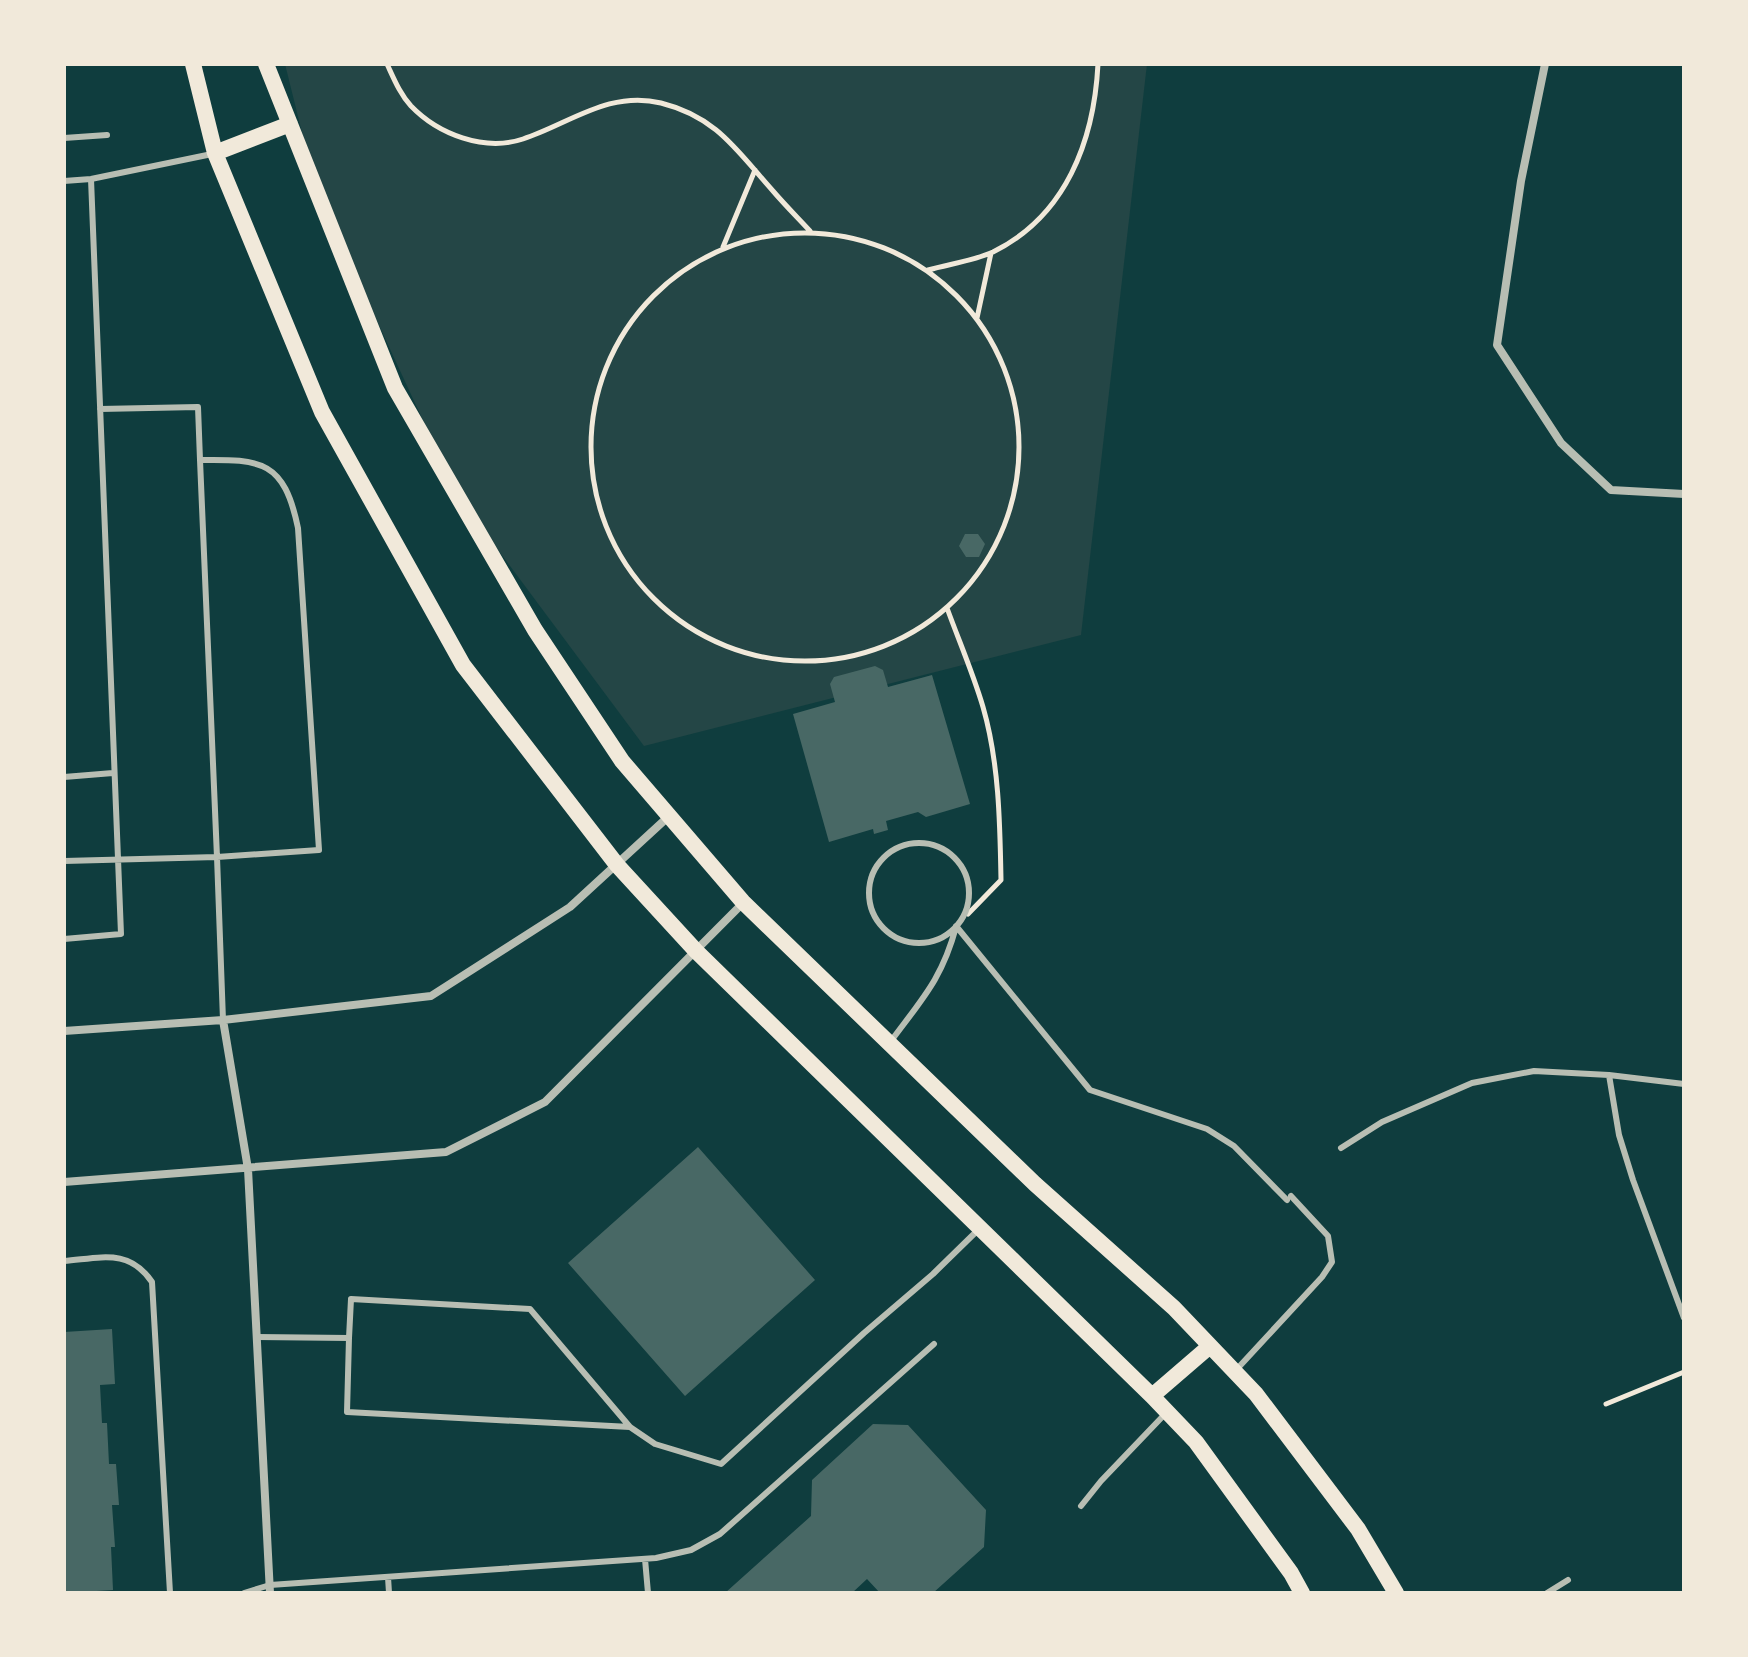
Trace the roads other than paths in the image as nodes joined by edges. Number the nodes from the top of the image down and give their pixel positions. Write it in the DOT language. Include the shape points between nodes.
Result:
graph roads {
  1 [pos="193,64"];
  2 [pos="266,64"];
  3 [pos="1545,64"];
  4 [pos="290,124"];
  5 [pos="107,135"];
  6 [pos="64,138"];
  7 [pos="215,153"];
  8 [pos="91,179"];
  9 [pos="64,181"];
  10 [pos="100,409"];
  11 [pos="200,460"];
  12 [pos="1684,494"];
  13 [pos="113,773"];
  14 [pos="64,777"];
  15 [pos="668,817"];
  16 [pos="217,857"];
  17 [pos="117,858"];
  18 [pos="64,861"];
  19 [pos="617,865"];
  20 [pos="743,902"];
  21 [pos="957,925"];
  22 [pos="64,939"];
  23 [pos="696,951"];
  24 [pos="223,1020"];
  25 [pos="64,1031"];
  26 [pos="888,1044"];
  27 [pos="1609,1075"];
  28 [pos="1684,1084"];
  29 [pos="1341,1148"];
  30 [pos="248,1169"];
  31 [pos="64,1182"];
  32 [pos="980,1229"];
  33 [pos="64,1261"];
  34 [pos="1684,1318"];
  35 [pos="257,1337"];
  36 [pos="349,1338"];
  37 [pos="934,1344"];
  38 [pos="1210,1346"];
  39 [pos="1235,1372"];
  40 [pos="1152,1396"];
  41 [pos="1167,1412"];
  42 [pos="630,1427"];
  43 [pos="1081,1506"];
  44 [pos="645,1559"];
  45 [pos="388,1577"];
  46 [pos="1568,1580"];
  47 [pos="270,1589"];
  48 [pos="170,1593"];
  49 [pos="244,1593"];
  50 [pos="389,1593"];
  51 [pos="648,1593"];
  52 [pos="1302,1593"];
  53 [pos="1396,1593"];
  54 [pos="1547,1593"];
  1 -- 7 [label="main road"];
  2 -- 4 [label="main road"];
  3 -- 12 [label="street" via="1497,345 1561,443 1611,490"];
  4 -- 7 [label="main road"];
  4 -- 15 [label="main road" via="395,388 535,630 622,761"];
  5 -- 6 [label="lane"];
  7 -- 8 [label="lane"];
  7 -- 19 [label="main road" via="322,412 456,652"];
  8 -- 9 [label="lane"];
  8 -- 10 [label="lane"];
  10 -- 11 [label="lane" via="198,407"];
  10 -- 13 [label="lane"];
  11 -- 16 [label="lane"];
  11 -- 16 [label="lane" via="252,461 269,468 293,502 319,850"];
  13 -- 14 [label="lane"];
  13 -- 17 [label="lane"];
  15 -- 19 [label="street"];
  15 -- 20 [label="main road"];
  16 -- 17 [label="lane"];
  16 -- 24 [label="lane"];
  17 -- 18 [label="lane"];
  17 -- 22 [label="lane" via="121,934"];
  19 -- 23 [label="main road"];
  19 -- 24 [label="street" via="570,907 431,996"];
  20 -- 23 [label="street"];
  20 -- 26 [label="main road"];
  21 -- 21 [label="lane" via="966,909 968,881 961,866 930,844 908,844 888,853 871,879 870,903 886,931 904,941 926,943"];
  21 -- 26 [label="lane" via="935,983"];
  21 -- 39 [label="lane" via="1090,1090 1224,1138 1328,1236 1328,1269"];
  23 -- 30 [label="street" via="545,1102 446,1152"];
  23 -- 32 [label="main road"];
  24 -- 25 [label="street"];
  24 -- 30 [label="street"];
  26 -- 38 [label="main road"];
  27 -- 28 [label="lane"];
  27 -- 29 [label="lane" via="1534,1071 1472,1083 1382,1122"];
  27 -- 34 [label="lane" via="1619,1135"];
  30 -- 31 [label="street"];
  30 -- 35 [label="street"];
  32 -- 40 [label="main road"];
  32 -- 42 [label="lane" via="721,1464 655,1444"];
  33 -- 48 [label="lane" via="120,1257 142,1268 152,1282"];
  35 -- 36 [label="lane"];
  35 -- 47 [label="street"];
  36 -- 42 [label="lane" via="347,1412"];
  36 -- 42 [label="lane" via="351,1299 530,1309"];
  37 -- 44 [label="lane" via="720,1534 679,1554"];
  38 -- 39 [label="main road"];
  38 -- 40 [label="main road"];
  39 -- 53 [label="main road" via="1358,1529"];
  40 -- 41 [label="main road"];
  41 -- 43 [label="lane"];
  41 -- 52 [label="main road" via="1196,1442"];
  44 -- 45 [label="lane"];
  44 -- 51 [label="lane"];
  45 -- 47 [label="lane"];
  45 -- 50 [label="lane"];
  46 -- 54 [label="lane"];
  47 -- 49 [label="lane"];
}
